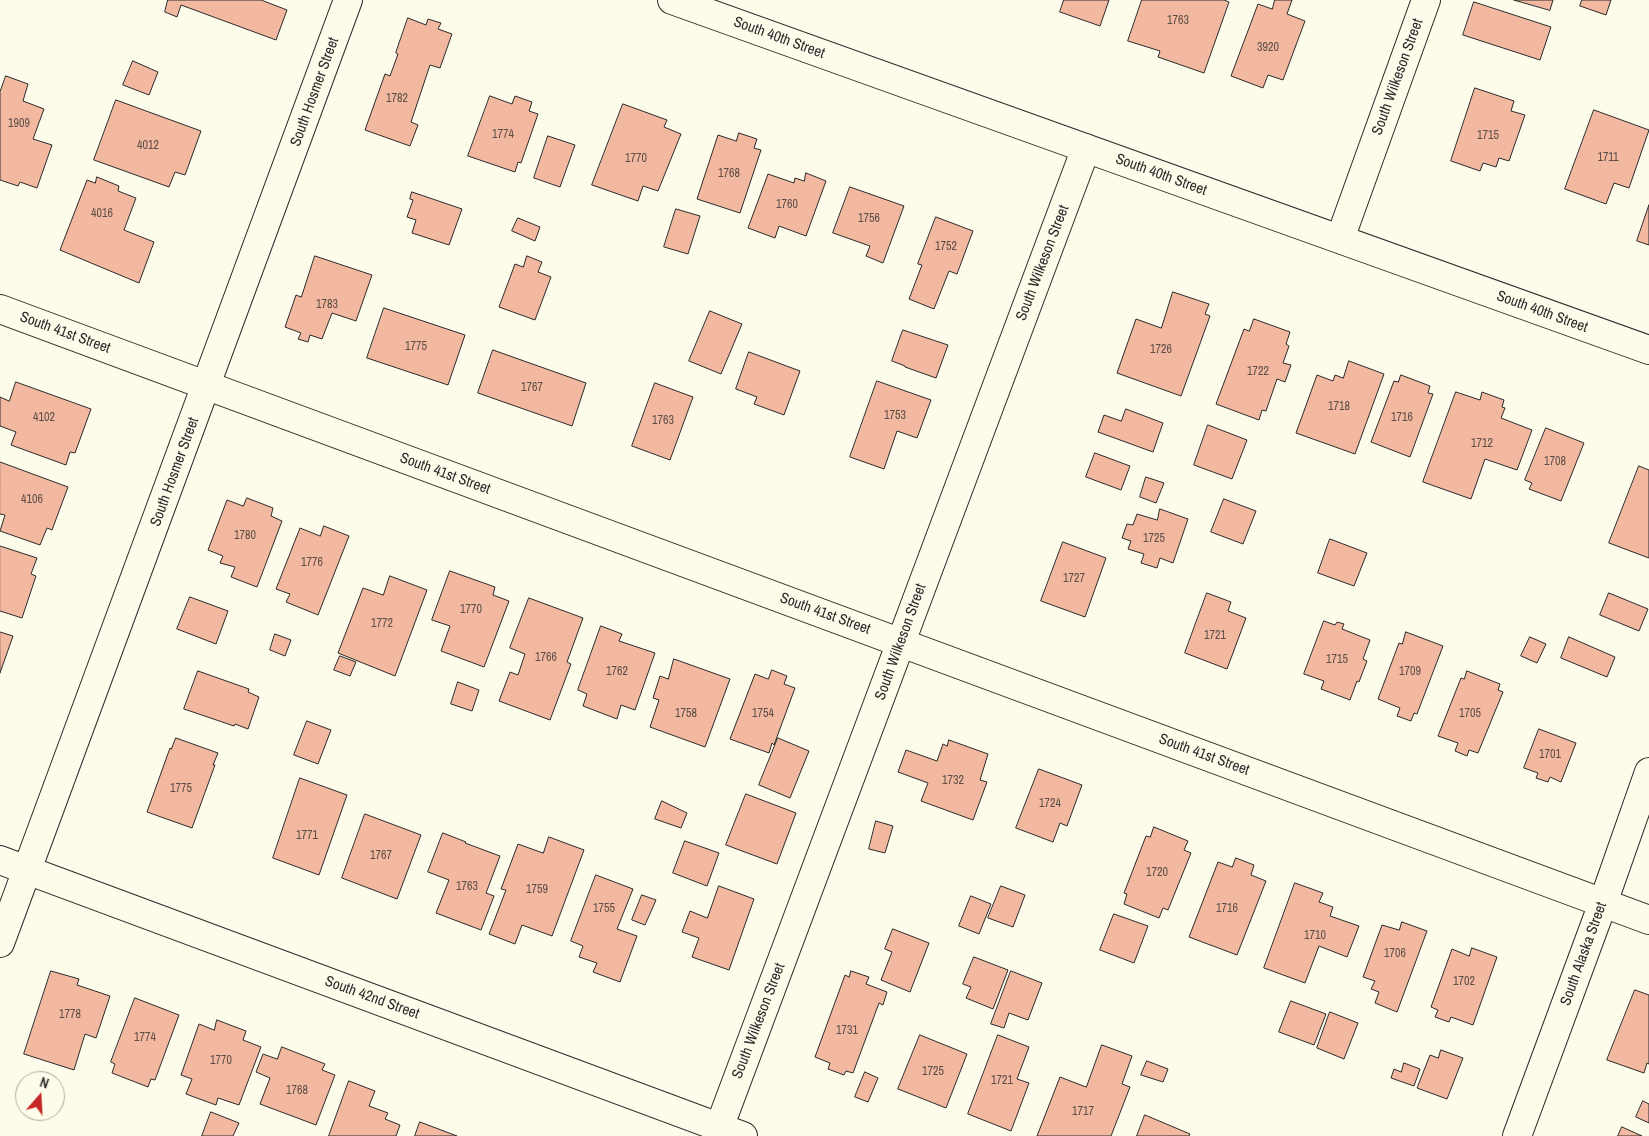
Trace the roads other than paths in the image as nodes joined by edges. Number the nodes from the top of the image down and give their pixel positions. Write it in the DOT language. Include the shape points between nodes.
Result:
graph roads {
  1 [pos="348,0"];
  2 [pos="672,0"];
  3 [pos="1426,0"];
  4 [pos="1086,148"];
  5 [pos="1340,239"];
  6 [pos="0,309"];
  7 [pos="1649,350"];
  8 [pos="206,386"];
  9 [pos="901,643"];
  10 [pos="1649,772"];
  11 [pos="0,860"];
  12 [pos="27,869"];
  13 [pos="1603,903"];
  14 [pos="1649,920"];
  15 [pos="0,943"];
  16 [pos="726,1133"];
  17 [pos="1517,1136"];
  1 -- 8 [label="street, South Hosmer Street"];
  2 -- 4 [label="street, South 40th Street"];
  3 -- 5 [label="street, South Wilkeson Street"];
  4 -- 5 [label="street, South 40th Street"];
  4 -- 9 [label="street, South Wilkeson Street"];
  5 -- 7 [label="street, South 40th Street"];
  6 -- 8 [label="street, South 41st Street"];
  8 -- 9 [label="street, South 41st Street"];
  8 -- 12 [label="street, South Hosmer Street"];
  9 -- 13 [label="street, South 41st Street"];
  9 -- 16 [label="street, South Wilkeson Street"];
  10 -- 13 [label="street, South Alaska Street"];
  11 -- 12 [label="street, South 42nd Street"];
  12 -- 15 [label="street, South Hosmer Street"];
  12 -- 16 [label="street, South 42nd Street"];
  13 -- 14 [label="street, South 41st Street"];
  13 -- 17 [label="street, South Alaska Street"];
}
